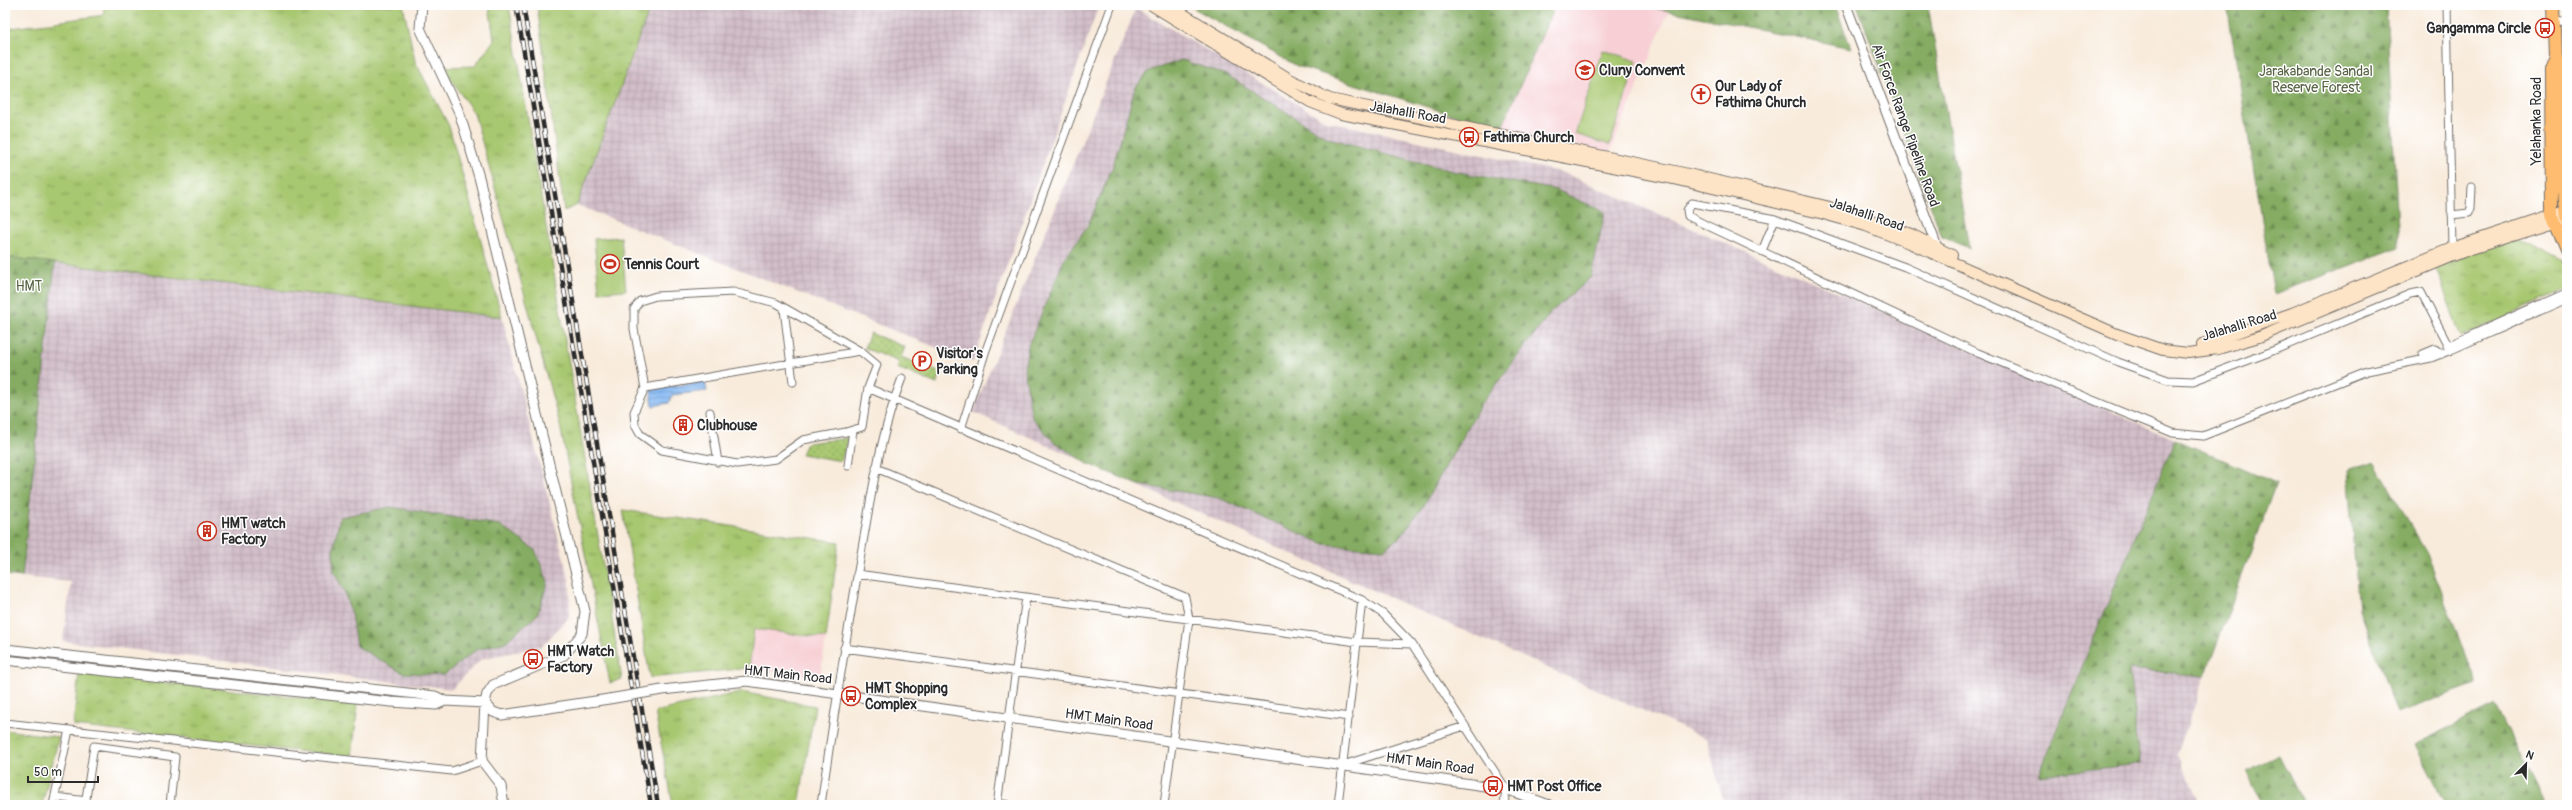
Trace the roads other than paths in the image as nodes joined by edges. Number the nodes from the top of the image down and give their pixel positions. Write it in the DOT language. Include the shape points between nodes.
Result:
graph roads {
  1 [pos="422,5"];
  2 [pos="1112,5"];
  3 [pos="1151,5"];
  4 [pos="1169,5"];
  5 [pos="1846,5"];
  6 [pos="2447,5"];
  7 [pos="2554,5"];
  8 [pos="2554,18"];
  9 [pos="2567,23"];
  10 [pos="2556,56"];
  11 [pos="1406,121"];
  12 [pos="2472,186"];
  13 [pos="2566,197"];
  14 [pos="2451,215"];
  15 [pos="2567,215"];
  16 [pos="1775,219"];
  17 [pos="2553,219"];
  18 [pos="2452,248"];
  19 [pos="1762,250"];
  20 [pos="2567,250"];
  21 [pos="1936,251"];
  22 [pos="2567,292"];
  23 [pos="2567,299"];
  24 [pos="784,309"];
  25 [pos="2449,348"];
  26 [pos="860,350"];
  27 [pos="2423,354"];
  28 [pos="2442,354"];
  29 [pos="791,362"];
  30 [pos="902,378"];
  31 [pos="793,382"];
  32 [pos="645,388"];
  33 [pos="868,388"];
  34 [pos="893,399"];
  35 [pos="710,412"];
  36 [pos="960,428"];
  37 [pos="853,430"];
  38 [pos="718,462"];
  39 [pos="848,466"];
  40 [pos="876,468"];
  41 [pos="857,574"];
  42 [pos="1026,597"];
  43 [pos="1362,600"];
  44 [pos="1189,619"];
  45 [pos="1357,642"];
  46 [pos="1412,644"];
  47 [pos="844,648"];
  48 [pos="5,649"];
  49 [pos="5,660"];
  50 [pos="1015,671"];
  51 [pos="836,694"];
  52 [pos="1179,694"];
  53 [pos="445,701"];
  54 [pos="485,703"];
  55 [pos="1348,717"];
  56 [pos="1009,719"];
  57 [pos="5,723"];
  58 [pos="1464,726"];
  59 [pos="69,730"];
  60 [pos="1173,742"];
  61 [pos="482,761"];
  62 [pos="1343,765"];
  63 [pos="1506,789"];
  64 [pos="55,797"];
  65 [pos="86,803"];
  66 [pos="997,804"];
  67 [pos="53,805"];
  68 [pos="170,805"];
  69 [pos="504,805"];
  70 [pos="821,805"];
  71 [pos="1009,805"];
  72 [pos="1164,805"];
  73 [pos="1338,805"];
  74 [pos="1504,805"];
  75 [pos="1549,805"];
  1 -- 54 [label="street" via="420,28 459,112 479,177 585,611 582,634 564,655 493,685"];
  2 -- 36 [label="street"];
  3 -- 11 [label="main road, Jalahalli Road" via="1310,102 1341,114"];
  4 -- 11 [label="main road" via="1311,90 1330,99"];
  5 -- 21 [label="street, Air Force Range Pipeline Road"];
  6 -- 14 [label="street"];
  7 -- 8 [label="main road, Yelahanka Road"];
  8 -- 9 [label="street"];
  8 -- 10 [label="main road, Yelahanka Road"];
  10 -- 13 [label="main road" via="2562,71"];
  10 -- 17 [label="main road, Yelahanka Road" via="2551,69"];
  11 -- 21 [label="main road, Jalahalli Road" via="1770,200 1866,226"];
  12 -- 14 [label="street" via="2469,212"];
  13 -- 15 [label="main road"];
  14 -- 18 [label="street"];
  15 -- 17 [label="main road, Jalahalli Road"];
  16 -- 19 [label="street"];
  16 -- 19 [label="street" via="1692,203 1688,205 1688,216"];
  16 -- 25 [label="street" via="1905,267 2118,362 2168,380 2193,381 2266,354 2410,294 2421,292"];
  17 -- 18 [label="main road, Jalahalli Road"];
  17 -- 20 [label="main road"];
  17 -- 21 [label="main road, Jalahalli Road" via="2468,250 2259,337 2218,349 2188,353 2163,350 2117,334"];
  18 -- 21 [label="main road, Jalahalli Road" via="2292,314 2213,343 2187,347 2165,346 2121,331"];
  19 -- 28 [label="street" via="1978,353 2172,433 2203,436 2367,371"];
  22 -- 25 [label="street"];
  23 -- 25 [label="street"];
  24 -- 26 [label="street"];
  24 -- 29 [label="street"];
  24 -- 32 [label="street" via="776,303 733,292 656,296 640,301 634,309 634,329"];
  25 -- 28 [label="street"];
  26 -- 29 [label="street"];
  26 -- 33 [label="street" via="877,365"];
  27 -- 28 [label="street" via="2435,349"];
  29 -- 31 [label="street"];
  29 -- 32 [label="street"];
  30 -- 34 [label="street"];
  32 -- 38 [label="street" via="634,412 635,425 640,434 662,450"];
  33 -- 34 [label="street"];
  33 -- 37 [label="street" via="862,427"];
  34 -- 36 [label="street"];
  34 -- 40 [label="street"];
  35 -- 38 [label="street"];
  36 -- 43 [label="street"];
  37 -- 38 [label="street" via="803,440 776,459 738,464"];
  37 -- 39 [label="street"];
  40 -- 41 [label="street"];
  40 -- 44 [label="street" via="1185,597"];
  41 -- 42 [label="street"];
  41 -- 47 [label="street"];
  42 -- 44 [label="street"];
  42 -- 50 [label="street"];
  43 -- 45 [label="street"];
  43 -- 46 [label="street" via="1383,614"];
  44 -- 45 [label="street"];
  44 -- 52 [label="street"];
  45 -- 46 [label="street"];
  45 -- 55 [label="street"];
  46 -- 58 [label="street"];
  47 -- 50 [label="street"];
  47 -- 51 [label="street"];
  48 -- 53 [label="street" via="428,695"];
  49 -- 53 [label="street" via="391,702 436,705"];
  50 -- 52 [label="street"];
  50 -- 56 [label="street"];
  51 -- 54 [label="street, HMT Main Road, bridge" via="747,681 662,690 502,716 493,712"];
  51 -- 56 [label="street, HMT Main Road"];
  51 -- 70 [label="street"];
  52 -- 55 [label="street"];
  52 -- 60 [label="street"];
  53 -- 54 [label="street"];
  54 -- 61 [label="street"];
  55 -- 62 [label="street"];
  56 -- 60 [label="street, HMT Main Road"];
  56 -- 66 [label="street"];
  57 -- 59 [label="street"];
  58 -- 62 [label="street"];
  58 -- 63 [label="street"];
  59 -- 61 [label="street" via="452,771"];
  59 -- 64 [label="street"];
  60 -- 62 [label="street, HMT Main Road"];
  60 -- 72 [label="street"];
  61 -- 69 [label="street" via="500,786"];
  62 -- 63 [label="street, HMT Main Road"];
  62 -- 73 [label="street"];
  63 -- 74 [label="street"];
  63 -- 75 [label="street, HMT Main Road"];
  64 -- 65 [label="street"];
  64 -- 67 [label="street"];
  65 -- 68 [label="street" via="94,746 175,757"];
  66 -- 71 [label="street"];
}
